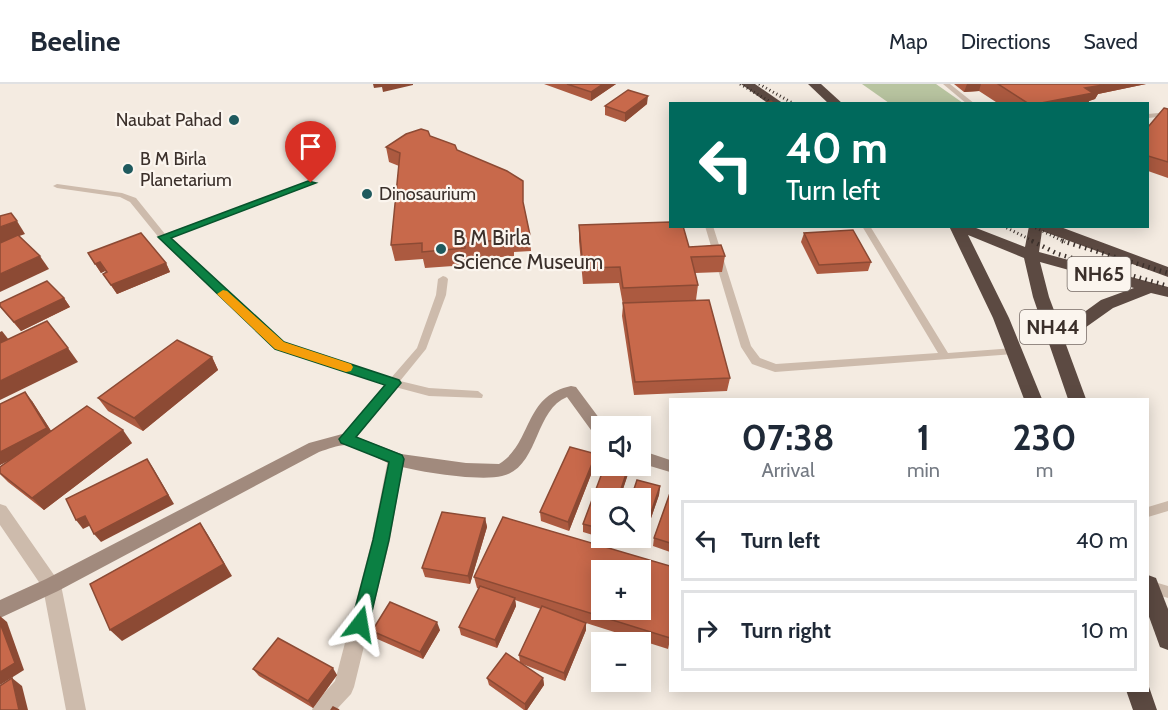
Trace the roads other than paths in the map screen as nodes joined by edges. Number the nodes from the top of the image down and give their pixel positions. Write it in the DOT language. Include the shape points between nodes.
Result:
graph roads {
  1 [pos="747,84"];
  2 [pos="814,84"];
  3 [pos="946,84"];
  4 [pos="775,102"];
  5 [pos="835,102"];
  6 [pos="969,102"];
  7 [pos="1168,114"];
  8 [pos="1149,116"];
  9 [pos="311,183"];
  10 [pos="57,186"];
  11 [pos="710,228"];
  12 [pos="867,228"];
  13 [pos="958,228"];
  14 [pos="962,228"];
  15 [pos="1036,228"];
  16 [pos="1048,228"];
  17 [pos="163,237"];
  18 [pos="1031,255"];
  19 [pos="1168,272"];
  20 [pos="443,279"];
  21 [pos="1148,288"];
  22 [pos="1168,292"];
  23 [pos="1058,339"];
  24 [pos="1014,351"];
  25 [pos="944,356"];
  26 [pos="395,383"];
  27 [pos="478,395"];
  28 [pos="1033,398"];
  29 [pos="1077,398"];
  30 [pos="591,418"];
  31 [pos="346,439"];
  32 [pos="396,459"];
  33 [pos="651,460"];
  34 [pos="669,466"];
  35 [pos="1168,506"];
  36 [pos="0,511"];
  37 [pos="1149,512"];
  38 [pos="52,585"];
  39 [pos="1149,585"];
  40 [pos="1149,588"];
  41 [pos="1168,592"];
  42 [pos="0,609"];
  43 [pos="1168,639"];
  44 [pos="1139,692"];
  45 [pos="76,710"];
  46 [pos="322,710"];
  47 [pos="1145,710"];
  1 -- 4 [label="highway"];
  2 -- 5 [label="highway"];
  3 -- 6 [label="lane"];
  7 -- 8 [label="lane"];
  9 -- 17 [label="lane"];
  10 -- 17 [label="lane" via="133,200"];
  11 -- 25 [label="lane" via="746,347 756,361 775,368"];
  12 -- 25 [label="lane"];
  13 -- 24 [label="highway, NH44"];
  14 -- 18 [label="highway, NH65"];
  15 -- 18 [label="highway, NH44"];
  16 -- 19 [label="highway, NH65"];
  17 -- 26 [label="lane" via="279,346"];
  18 -- 21 [label="highway, NH65"];
  18 -- 23 [label="highway, NH44" via="1041,297"];
  20 -- 26 [label="lane" via="421,349"];
  21 -- 22 [label="highway, NH65"];
  21 -- 23 [label="highway" via="1107,304"];
  23 -- 29 [label="highway, NH44"];
  24 -- 25 [label="lane"];
  24 -- 28 [label="highway, NH44"];
  26 -- 27 [label="lane" via="429,392"];
  26 -- 31 [label="lane"];
  30 -- 32 [label="street" via="571,391 564,390 533,426 514,463 502,470"];
  31 -- 32 [label="street"];
  31 -- 38 [label="street" via="315,447"];
  32 -- 46 [label="street" via="381,540 344,687"];
  33 -- 34 [label="street"];
  35 -- 37 [label="lane"];
  36 -- 38 [label="street"];
  38 -- 42 [label="street"];
  38 -- 45 [label="street"];
  39 -- 41 [label="lane"];
  40 -- 43 [label="highway"];
  44 -- 47 [label="highway"];
}
